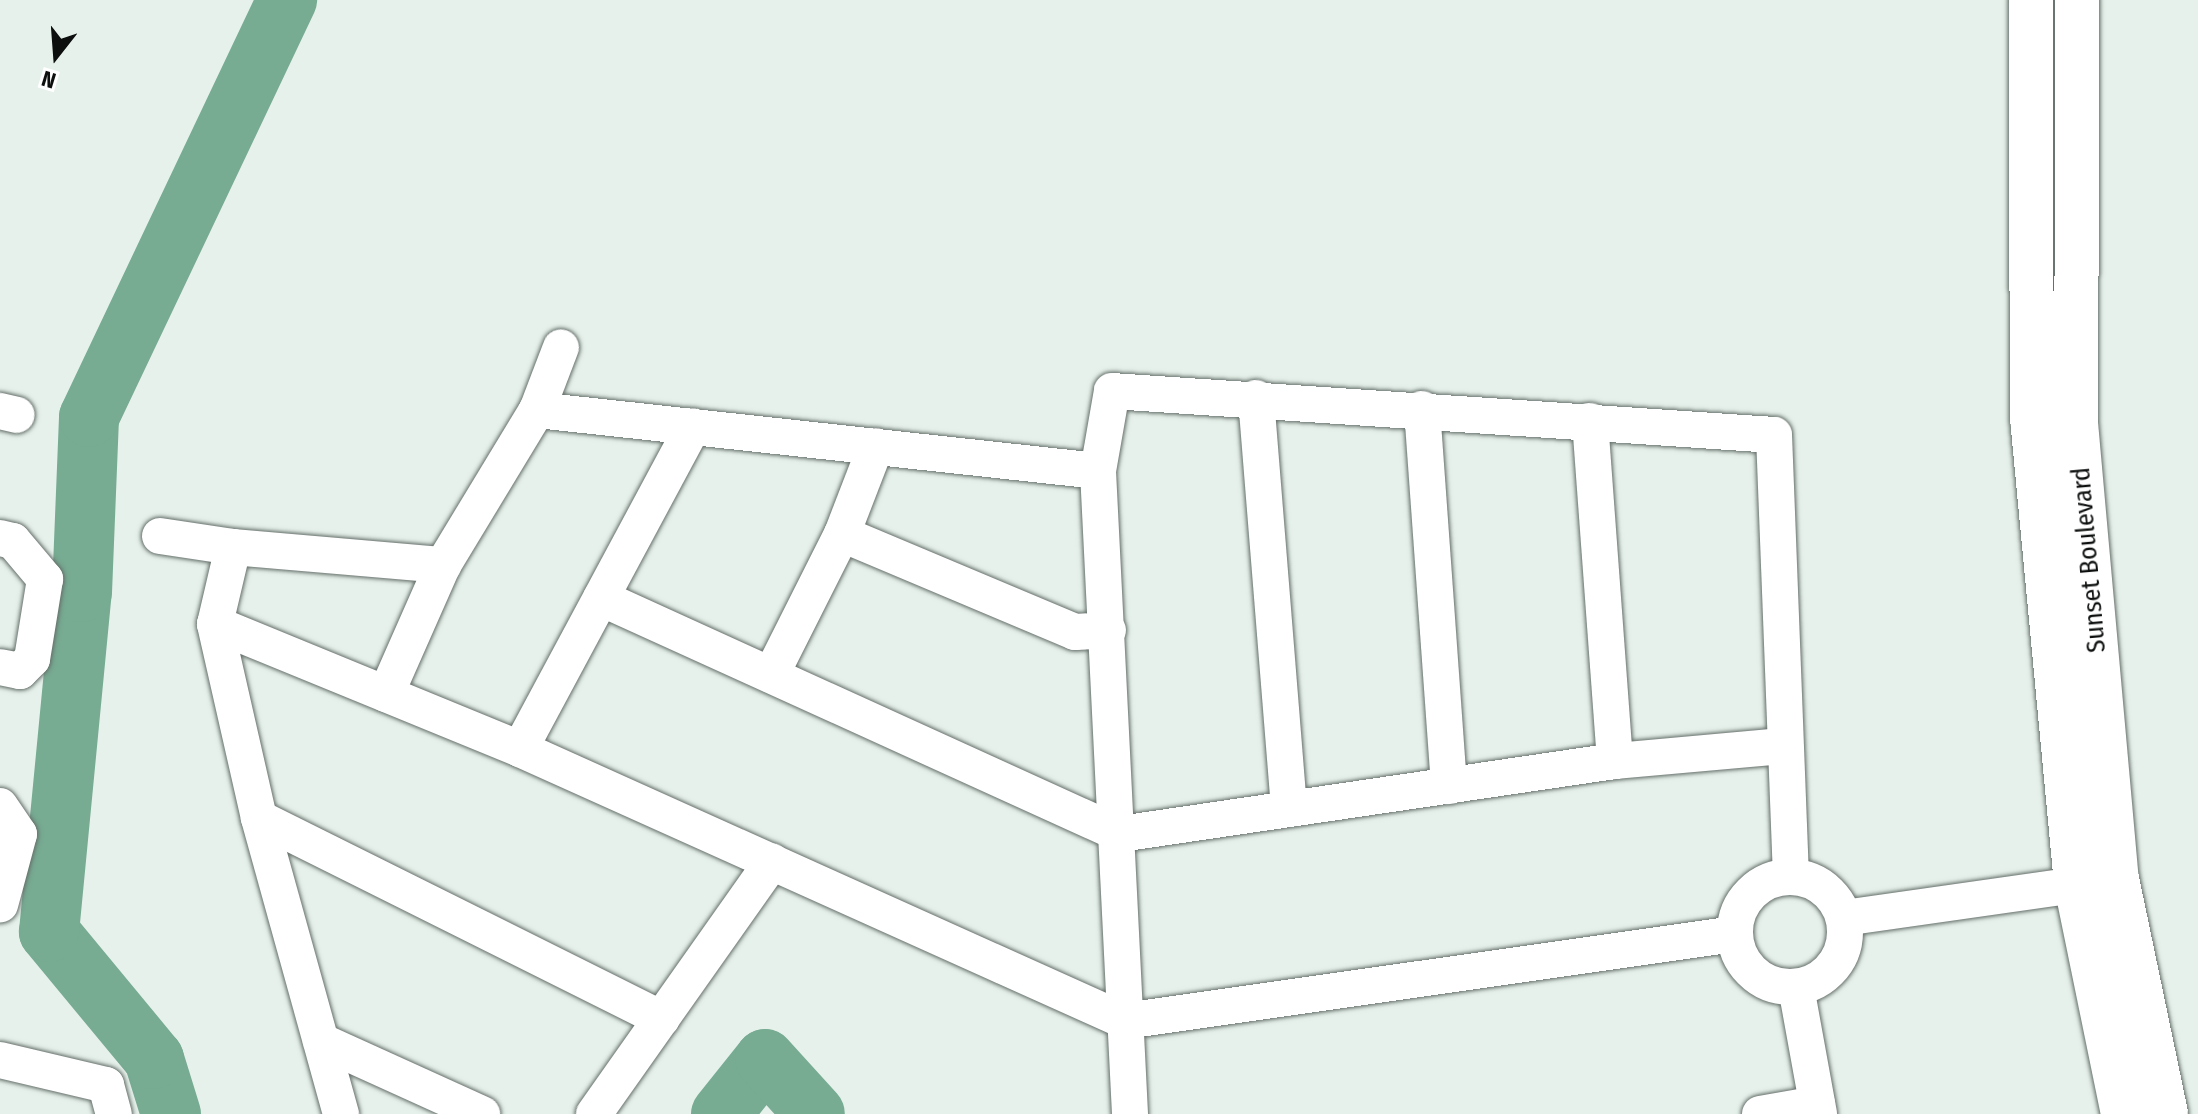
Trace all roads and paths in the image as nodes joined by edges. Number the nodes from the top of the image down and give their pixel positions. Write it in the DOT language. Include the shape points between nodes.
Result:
graph roads {
  1 [pos="2031,0"];
  2 [pos="2077,0"];
  3 [pos="561,347"];
  4 [pos="1256,398"];
  5 [pos="1422,409"];
  6 [pos="537,410"];
  7 [pos="1590,421"];
  8 [pos="693,426"];
  9 [pos="876,446"];
  10 [pos="1098,471"];
  11 [pos="842,534"];
  12 [pos="160,536"];
  13 [pos="0,538"];
  14 [pos="233,547"];
  15 [pos="443,565"];
  16 [pos="601,598"];
  17 [pos="215,624"];
  18 [pos="1108,630"];
  19 [pos="0,667"];
  20 [pos="771,675"];
  21 [pos="386,694"];
  22 [pos="1784,746"];
  23 [pos="520,749"];
  24 [pos="1615,761"];
  25 [pos="1449,786"];
  26 [pos="0,806"];
  27 [pos="1289,809"];
  28 [pos="259,818"];
  29 [pos="1120,834"];
  30 [pos="772,862"];
  31 [pos="1791,877"];
  32 [pos="2097,882"];
  33 [pos="0,905"];
  34 [pos="1844,918"];
  35 [pos="1735,934"];
  36 [pos="1796,987"];
  37 [pos="662,1019"];
  38 [pos="1125,1021"];
  39 [pos="321,1041"];
  40 [pos="0,1060"];
  41 [pos="1818,1109"];
  42 [pos="114,1114"];
  43 [pos="341,1114"];
  44 [pos="482,1114"];
  45 [pos="594,1114"];
  46 [pos="1130,1114"];
  47 [pos="1760,1114"];
  48 [pos="2123,1114"];
  49 [pos="2166,1114"];
  1 -- 32 [label="main road, Sunset Boulevard" via="2032,418"];
  2 -- 32 [label="main road, Sunset Boulevard" via="2076,423"];
  3 -- 6 [label="street"];
  4 -- 5 [label="street"];
  4 -- 10 [label="street" via="1112,391"];
  4 -- 27 [label="street"];
  5 -- 7 [label="street"];
  5 -- 25 [label="street"];
  6 -- 8 [label="street"];
  6 -- 15 [label="street"];
  7 -- 22 [label="street" via="1774,435"];
  7 -- 24 [label="street"];
  8 -- 9 [label="street"];
  8 -- 16 [label="street"];
  9 -- 10 [label="street"];
  9 -- 11 [label="street"];
  10 -- 18 [label="street"];
  11 -- 18 [label="street" via="1075,632"];
  11 -- 20 [label="street"];
  12 -- 14 [label="street"];
  13 -- 19 [label="street" via="13,541 45,579 32,659 20,671"];
  14 -- 15 [label="street"];
  14 -- 17 [label="street"];
  15 -- 21 [label="street"];
  16 -- 20 [label="street"];
  16 -- 23 [label="street"];
  17 -- 21 [label="street"];
  17 -- 28 [label="street"];
  18 -- 29 [label="street"];
  20 -- 29 [label="street"];
  21 -- 23 [label="street"];
  22 -- 24 [label="street"];
  22 -- 31 [label="street"];
  23 -- 30 [label="street"];
  24 -- 25 [label="street"];
  25 -- 27 [label="street"];
  26 -- 33 [label="street" via="19,834"];
  27 -- 29 [label="street"];
  28 -- 37 [label="street"];
  28 -- 39 [label="street"];
  29 -- 38 [label="street"];
  30 -- 37 [label="street"];
  30 -- 38 [label="street"];
  31 -- 34 [label="street" via="1824,889"];
  31 -- 35 [label="street" via="1773,879 1745,900"];
  32 -- 34 [label="street"];
  32 -- 48 [label="main road, Sunset Boulevard"];
  32 -- 49 [label="main road, Sunset Boulevard"];
  34 -- 36 [label="street" via="1840,956 1822,977"];
  35 -- 36 [label="street" via="1739,951 1755,973 1778,986"];
  35 -- 38 [label="street"];
  36 -- 41 [label="street"];
  37 -- 45 [label="street"];
  38 -- 46 [label="street"];
  39 -- 43 [label="street"];
  39 -- 44 [label="street"];
  40 -- 42 [label="street" via="106,1085"];
  41 -- 47 [label="street"];
}
